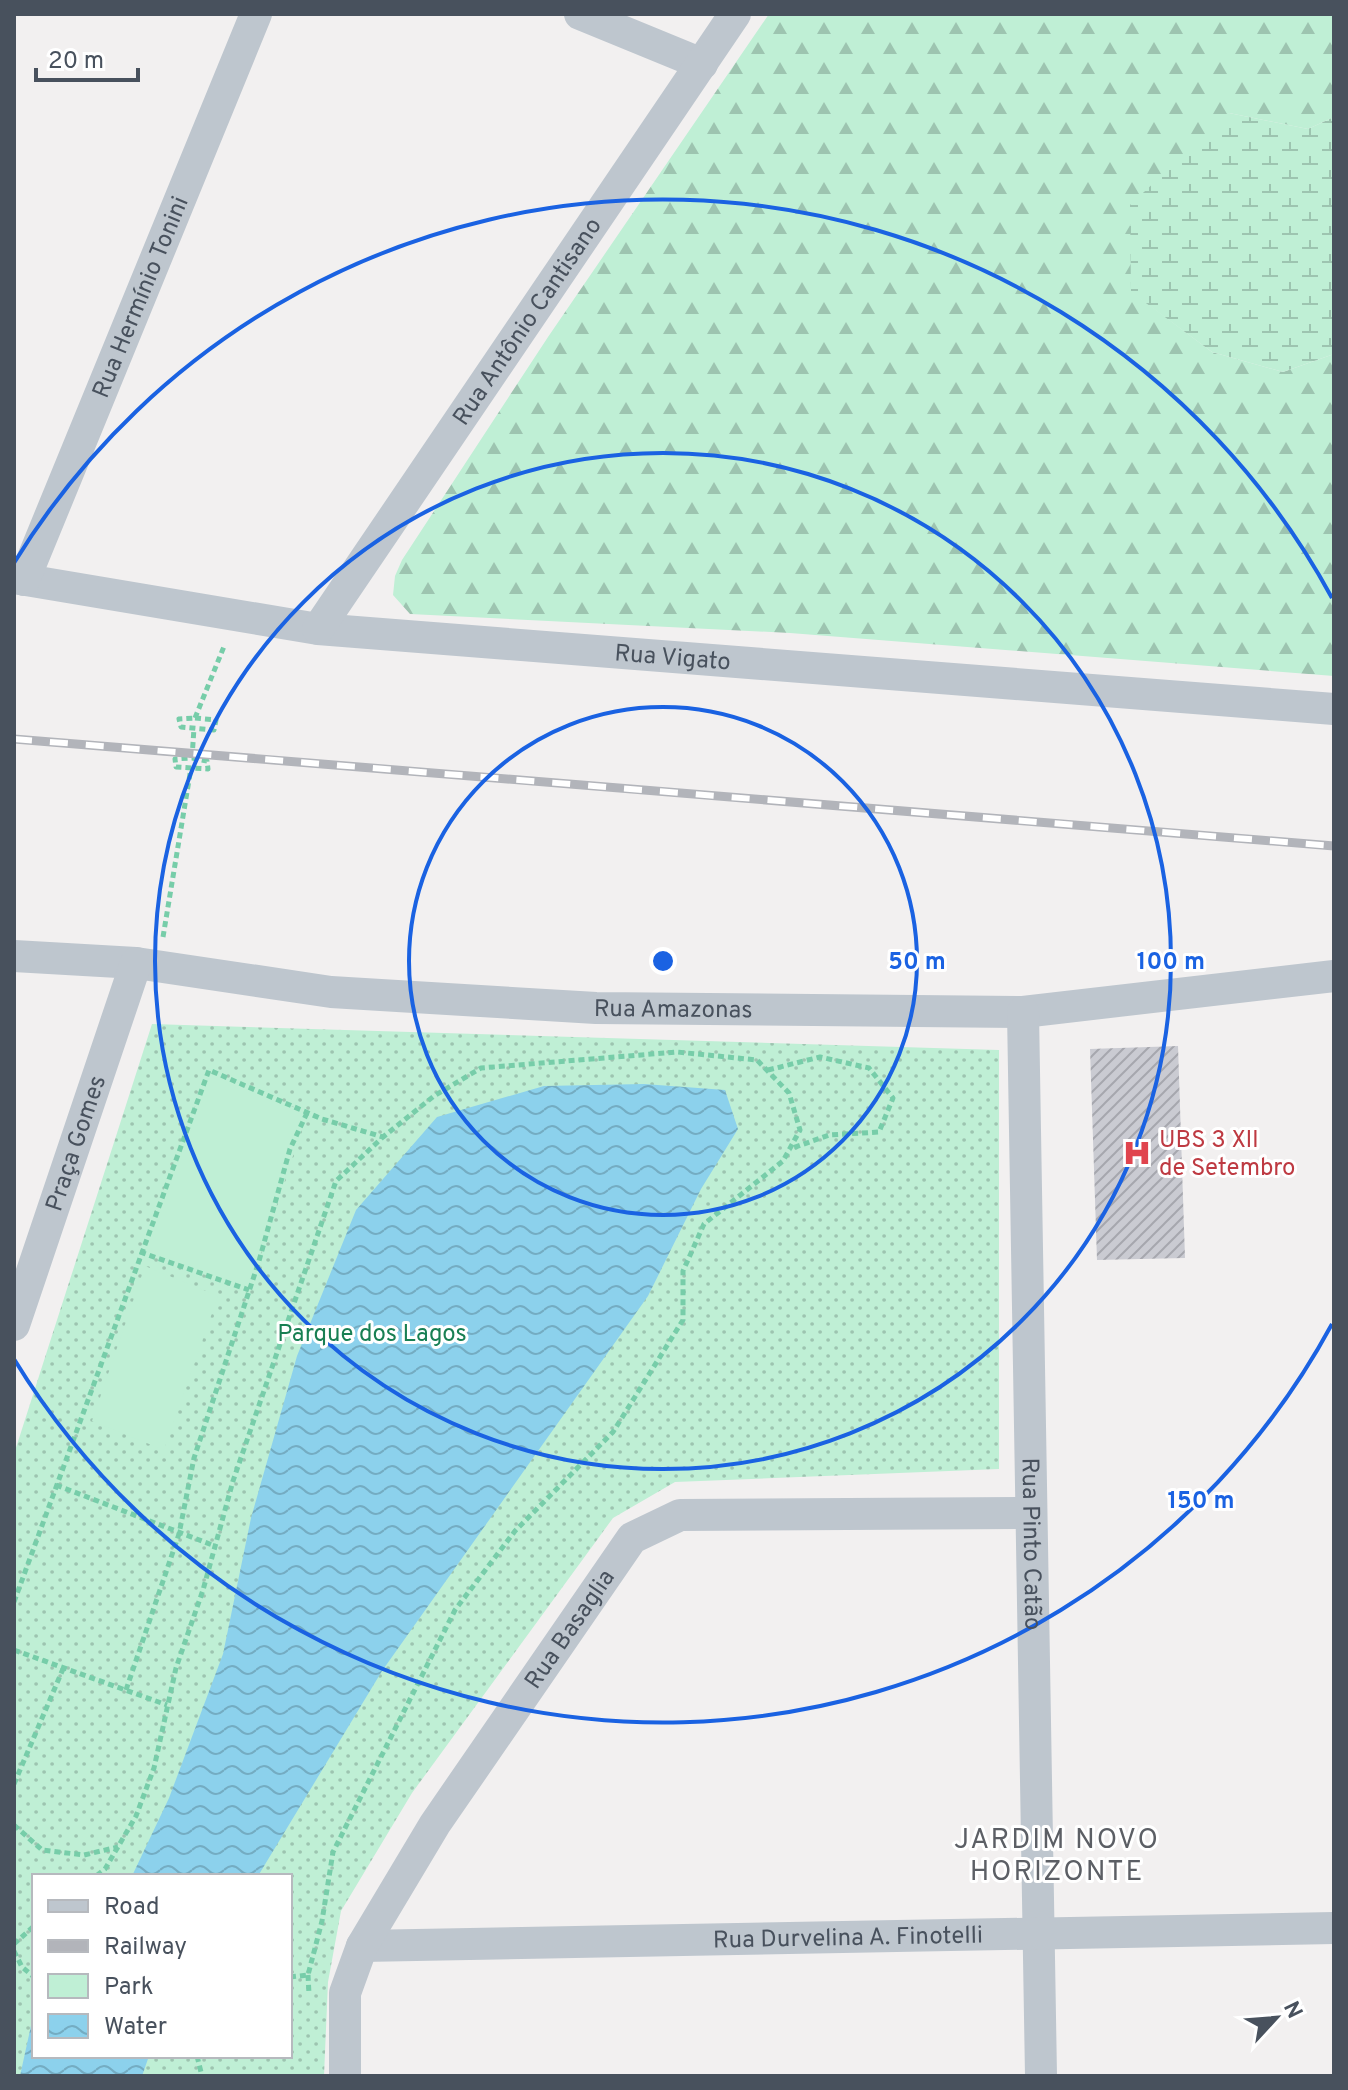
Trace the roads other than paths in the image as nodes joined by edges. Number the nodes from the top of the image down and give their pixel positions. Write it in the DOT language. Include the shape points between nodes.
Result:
graph roads {
  1 [pos="256,14"];
  2 [pos="580,14"];
  3 [pos="735,14"];
  4 [pos="702,64"];
  5 [pos="19,579"];
  6 [pos="318,629"];
  7 [pos="1334,709"];
  8 [pos="14,956"];
  9 [pos="147,964"];
  10 [pos="1334,976"];
  11 [pos="1023,1012"];
  12 [pos="14,1325"];
  13 [pos="1030,1513"];
  14 [pos="1334,1928"];
  15 [pos="1038,1934"];
  16 [pos="362,1946"];
  17 [pos="345,2076"];
  18 [pos="1041,2076"];
  1 -- 5 [label="street, Rua Hermínio Tonini"];
  2 -- 4 [label="street"];
  3 -- 4 [label="street, Rua Antônio Cantisano"];
  4 -- 6 [label="street, Rua Antônio Cantisano"];
  5 -- 6 [label="street, Rua Vigato"];
  6 -- 7 [label="street, Rua Vigato"];
  8 -- 9 [label="street, Rua Amazonas"];
  9 -- 11 [label="street, Rua Amazonas" via="331,992 596,1008"];
  9 -- 12 [label="street, Praça Gomes"];
  10 -- 11 [label="street, Rua Amazonas"];
  11 -- 13 [label="street, Rua Pinto Catão"];
  13 -- 15 [label="street, Rua Pinto Catão"];
  13 -- 16 [label="street, Rua Basaglia" via="680,1515 632,1538 435,1824"];
  14 -- 15 [label="street, Rua Durvelina A. Finotelli"];
  15 -- 16 [label="street, Rua Durvelina A. Finotelli"];
  15 -- 18 [label="street, Rua Pinto Catão"];
  16 -- 17 [label="street, Rua Basaglia" via="345,1993"];
}
